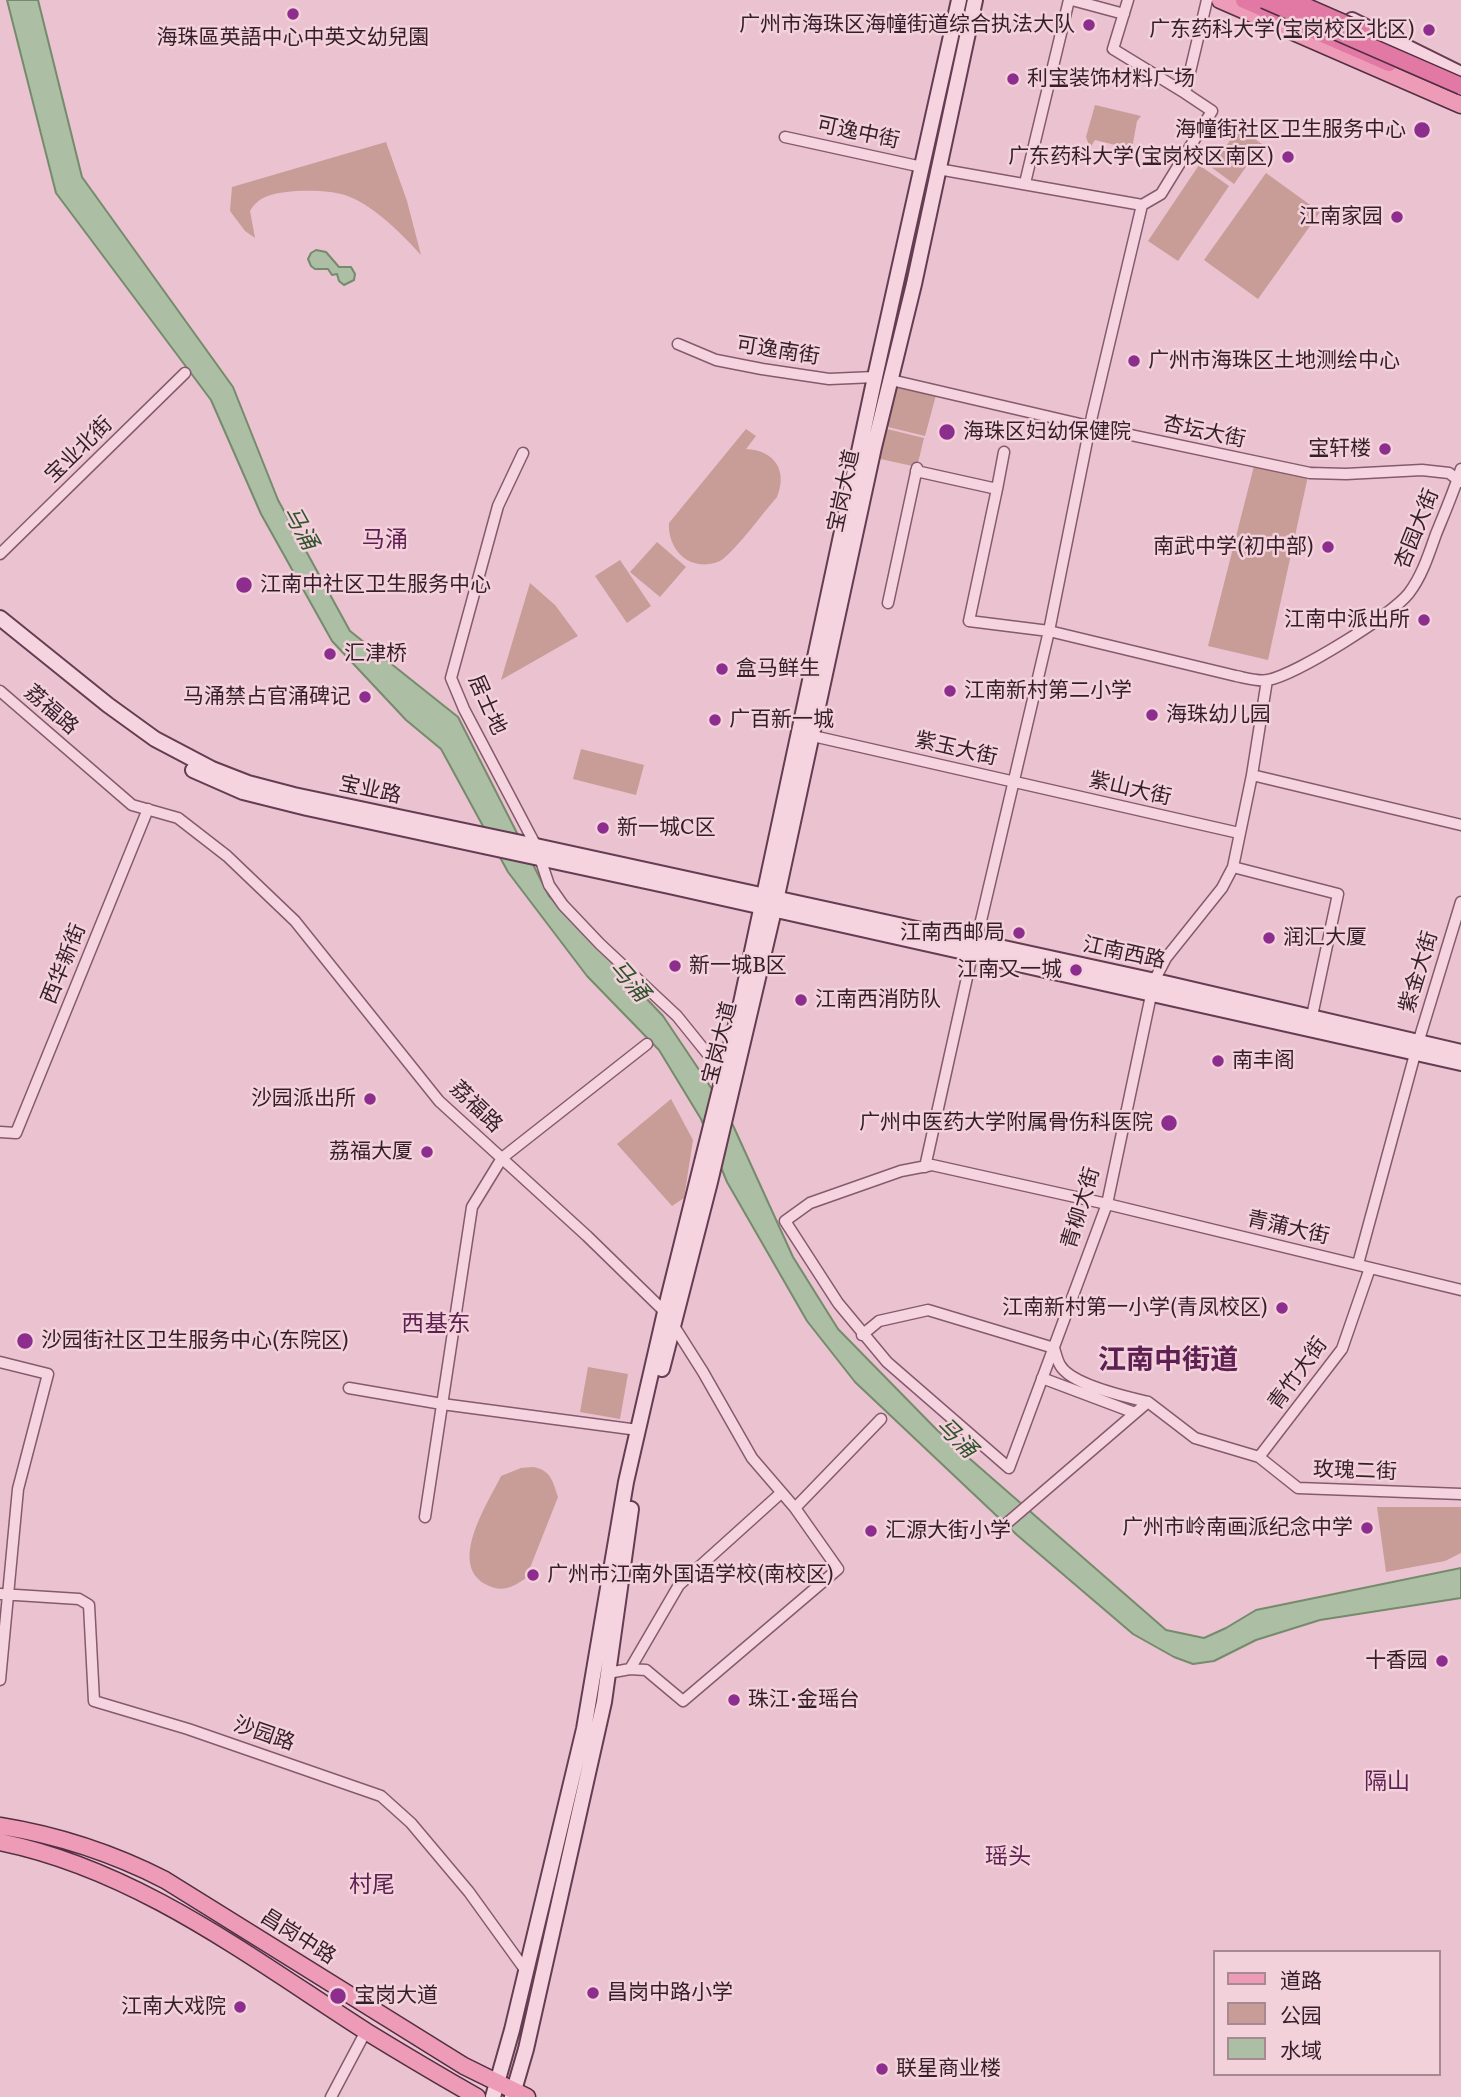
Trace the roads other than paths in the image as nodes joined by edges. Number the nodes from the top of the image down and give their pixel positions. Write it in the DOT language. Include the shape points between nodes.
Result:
graph roads {
  1 [pos="959,0"];
  2 [pos="975,0"];
  3 [pos="1070,0"];
  4 [pos="1128,0"];
  5 [pos="1207,0"];
  6 [pos="1220,0"];
  7 [pos="1244,0"];
  8 [pos="1263,0"];
  9 [pos="1292,0"];
  10 [pos="1309,0"];
  11 [pos="1124,14"];
  12 [pos="1300,16"];
  13 [pos="1438,70"];
  14 [pos="1461,84"];
  15 [pos="1185,93"];
  16 [pos="1461,105"];
  17 [pos="785,137"];
  18 [pos="922,167"];
  19 [pos="938,169"];
  20 [pos="1026,183"];
  21 [pos="1142,205"];
  22 [pos="678,344"];
  23 [pos="185,373"];
  24 [pos="875,377"];
  25 [pos="891,380"];
  26 [pos="1090,426"];
  27 [pos="1004,452"];
  28 [pos="523,453"];
  29 [pos="1461,469"];
  30 [pos="1459,481"];
  31 [pos="997,489"];
  32 [pos="0,554"];
  33 [pos="888,603"];
  34 [pos="0,618"];
  35 [pos="0,630"];
  36 [pos="1049,631"];
  37 [pos="1267,680"];
  38 [pos="0,691"];
  39 [pos="813,736"];
  40 [pos="1252,775"];
  41 [pos="1013,782"];
  42 [pos="148,809"];
  43 [pos="1461,825"];
  44 [pos="1239,834"];
  45 [pos="480,840"];
  46 [pos="537,853"];
  47 [pos="1233,867"];
  48 [pos="1461,902"];
  49 [pos="769,903"];
  50 [pos="974,948"];
  51 [pos="1152,987"];
  52 [pos="1312,1016"];
  53 [pos="743,1018"];
  54 [pos="647,1044"];
  55 [pos="1416,1048"];
  56 [pos="1461,1052"];
  57 [pos="1461,1063"];
  58 [pos="723,1073"];
  59 [pos="0,1132"];
  60 [pos="502,1158"];
  61 [pos="925,1167"];
  62 [pos="1107,1204"];
  63 [pos="1357,1264"];
  64 [pos="1370,1268"];
  65 [pos="1461,1290"];
  66 [pos="665,1312"];
  67 [pos="672,1326"];
  68 [pos="862,1335"];
  69 [pos="1054,1348"];
  70 [pos="0,1362"];
  71 [pos="1042,1378"];
  72 [pos="349,1388"];
  73 [pos="1148,1402"];
  74 [pos="442,1404"];
  75 [pos="1135,1413"];
  76 [pos="881,1419"];
  77 [pos="638,1430"];
  78 [pos="1259,1457"];
  79 [pos="781,1493"];
  80 [pos="1461,1494"];
  81 [pos="794,1508"];
  82 [pos="425,1517"];
  83 [pos="999,1530"];
  84 [pos="4,1595"];
  85 [pos="630,1669"];
  86 [pos="608,1673"];
  87 [pos="0,1681"];
  88 [pos="0,1819"];
  89 [pos="0,1826"];
  90 [pos="34,1841"];
  91 [pos="0,1842"];
  92 [pos="0,1853"];
  93 [pos="526,1971"];
  94 [pos="366,2031"];
  95 [pos="495,2090"];
  96 [pos="518,2095"];
  97 [pos="331,2097"];
  98 [pos="477,2097"];
  1 -- 18 [label="main road, 宝岗大道"];
  2 -- 19 [label="main road, 宝岗大道"];
  3 -- 11 [label="street"];
  3 -- 20 [label="street"];
  4 -- 11 [label="street"];
  5 -- 15 [label="street"];
  6 -- 16 [label="main road"];
  7 -- 14 [label="highway"];
  8 -- 12 [label="main road"];
  8 -- 14 [label="highway, bridge"];
  9 -- 14 [label="highway, bridge"];
  10 -- 12 [label="main road"];
  10 -- 13 [label="main road" via="1415,52"];
  11 -- 15 [label="street" via="1113,49"];
  12 -- 13 [label="main road"];
  13 -- 14 [label="main road"];
  15 -- 21 [label="street" via="1212,111 1161,194"];
  17 -- 18 [label="street, 可逸中街"];
  18 -- 24 [label="main road, 宝岗大道"];
  19 -- 20 [label="street"];
  19 -- 25 [label="main road, 宝岗大道"];
  20 -- 21 [label="street"];
  21 -- 26 [label="street"];
  22 -- 24 [label="street, 可逸南街" via="716,360 762,369 829,379"];
  23 -- 32 [label="street, 宝业北街"];
  24 -- 25 [label="main road"];
  24 -- 49 [label="main road, 宝岗大道"];
  25 -- 26 [label="street, 杏坛大街"];
  25 -- 39 [label="main road, 宝岗大道"];
  26 -- 30 [label="street, 杏坛大街" via="1310,473 1422,470 1440,471"];
  26 -- 36 [label="street"];
  27 -- 31 [label="street"];
  28 -- 46 [label="street, 居士地" via="498,506 451,678"];
  29 -- 30 [label="street"];
  30 -- 37 [label="street, 杏园大街" via="1409,593 1345,640"];
  31 -- 33 [label="street" via="917,469"];
  31 -- 36 [label="street" via="969,621"];
  34 -- 45 [label="main road, 宝业路" via="134,724 212,769 281,792"];
  35 -- 45 [label="main road, 宝业路" via="133,736 207,777 262,797"];
  36 -- 37 [label="street"];
  36 -- 41 [label="street"];
  37 -- 40 [label="street"];
  38 -- 42 [label="street, 荔福路" via="132,805"];
  39 -- 41 [label="street, 紫玉大街"];
  39 -- 49 [label="main road, 宝岗大道"];
  40 -- 43 [label="street"];
  40 -- 44 [label="street"];
  41 -- 44 [label="street, 紫山大街"];
  41 -- 50 [label="street, 紫玉大街"];
  42 -- 59 [label="street, 西华新街" via="16,1133"];
  42 -- 60 [label="street, 荔福路" via="178,818 228,856 295,921 439,1101"];
  44 -- 47 [label="street"];
  45 -- 46 [label="main road, 宝业路"];
  46 -- 49 [label="main road, 宝业路"];
  46 -- 58 [label="street, 居士地" via="549,885 564,905 677,1016"];
  47 -- 51 [label="street" via="1222,888 1166,958"];
  47 -- 52 [label="street" via="1338,894"];
  48 -- 55 [label="street, 紫金大街"];
  49 -- 50 [label="main road"];
  49 -- 53 [label="main road, 宝岗大道"];
  50 -- 51 [label="main road"];
  50 -- 61 [label="street, 紫玉大街"];
  51 -- 52 [label="main road, 江南西路"];
  51 -- 55 [label="main road"];
  51 -- 62 [label="street, 青柳大街"];
  52 -- 55 [label="main road, 江南西路"];
  53 -- 58 [label="main road, 宝岗大道"];
  53 -- 67 [label="main road, 宝岗大道" via="710,1182"];
  54 -- 60 [label="street"];
  55 -- 56 [label="main road, 江南西路"];
  55 -- 57 [label="main road"];
  55 -- 63 [label="street"];
  58 -- 66 [label="main road, 宝岗大道"];
  60 -- 66 [label="street, 荔福路"];
  60 -- 74 [label="street" via="472,1207"];
  61 -- 62 [label="street, 青蒲大街" via="961,1170"];
  61 -- 68 [label="street, 青蒲大街" via="810,1203 785,1221"];
  62 -- 63 [label="street, 青蒲大街"];
  62 -- 69 [label="street, 青柳大街"];
  63 -- 64 [label="street, 青蒲大街"];
  64 -- 65 [label="street, 青蒲大街"];
  64 -- 78 [label="street, 青竹大街" via="1342,1349"];
  66 -- 67 [label="street, 荔福路"];
  66 -- 77 [label="main road, 宝岗大道"];
  67 -- 79 [label="street, 荔福路" via="751,1458"];
  67 -- 86 [label="main road, 宝岗大道" via="634,1489"];
  68 -- 69 [label="street" via="879,1321 928,1310"];
  68 -- 71 [label="street, 青柳大街" via="1009,1468"];
  69 -- 71 [label="street, 青柳大街"];
  69 -- 73 [label="street" via="1060,1367 1073,1377"];
  70 -- 84 [label="street" via="48,1374 18,1489"];
  71 -- 75 [label="street"];
  72 -- 74 [label="street"];
  73 -- 75 [label="street"];
  73 -- 78 [label="street" via="1195,1438"];
  74 -- 77 [label="street"];
  74 -- 82 [label="street"];
  75 -- 83 [label="street"];
  76 -- 81 [label="street"];
  77 -- 93 [label="main road, 宝岗大道" via="615,1538 591,1697"];
  78 -- 80 [label="street, 玫瑰二街" via="1298,1488"];
  79 -- 81 [label="street, 荔福路"];
  79 -- 85 [label="street" via="679,1585"];
  81 -- 85 [label="street, 荔福路" via="838,1569 683,1701 646,1670"];
  84 -- 87 [label="street"];
  84 -- 93 [label="street, 沙园路" via="79,1599 89,1605 94,1701 381,1796 411,1823 469,1892"];
  85 -- 86 [label="street"];
  86 -- 96 [label="main road, 宝岗大道"];
  88 -- 90 [label="main road"];
  89 -- 90 [label="main road"];
  90 -- 91 [label="main road"];
  90 -- 92 [label="main road"];
  90 -- 94 [label="main road, 昌岗中路" via="149,1896 278,1972"];
  90 -- 95 [label="main road, 昌岗中路" via="121,1860 176,1886 464,2066"];
  93 -- 95 [label="main road, 宝岗大道"];
  94 -- 97 [label="street"];
  94 -- 98 [label="main road, 昌岗中路"];
  95 -- 96 [label="main road, 昌岗中路"];
}
